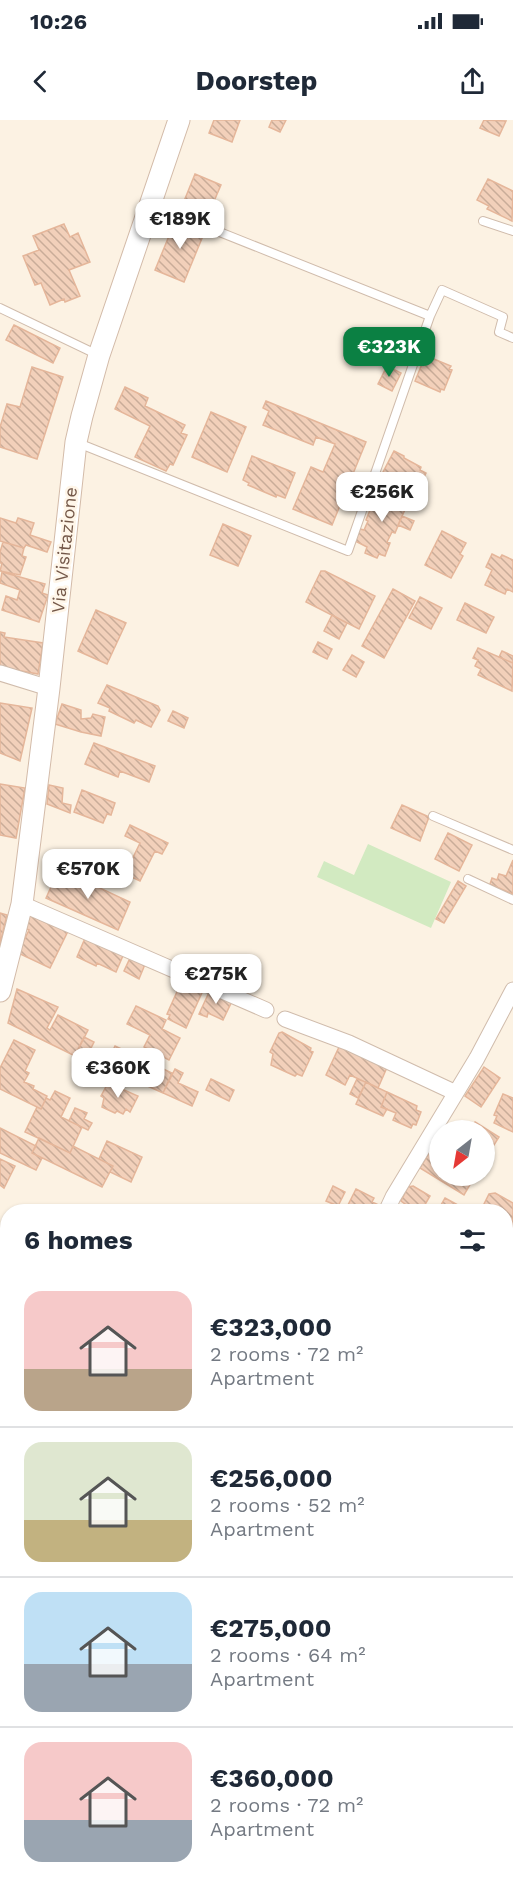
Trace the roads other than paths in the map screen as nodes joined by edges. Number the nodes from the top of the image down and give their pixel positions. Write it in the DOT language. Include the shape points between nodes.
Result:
graph roads {
  1 [pos="179,120"];
  2 [pos="150,204"];
  3 [pos="483,221"];
  4 [pos="513,231"];
  5 [pos="0,308"];
  6 [pos="430,316"];
  7 [pos="513,338"];
  8 [pos="99,355"];
  9 [pos="76,442"];
  10 [pos="0,673"];
  11 [pos="49,688"];
  12 [pos="433,816"];
  13 [pos="513,850"];
  14 [pos="468,879"];
  15 [pos="513,900"];
  16 [pos="21,904"];
  17 [pos="513,990"];
  18 [pos="0,991"];
  19 [pos="266,1010"];
  20 [pos="285,1019"];
  21 [pos="456,1093"];
  22 [pos="390,1204"];
  1 -- 2 [label="street, Via Visitazione"];
  2 -- 6 [label="lane"];
  2 -- 8 [label="street, Via Visitazione"];
  3 -- 4 [label="lane"];
  5 -- 8 [label="lane"];
  6 -- 7 [label="lane" via="442,290 503,317 499,332"];
  6 -- 9 [label="lane" via="348,552"];
  8 -- 9 [label="street, Via Visitazione"];
  9 -- 11 [label="street, Via Visitazione"];
  10 -- 11 [label="street"];
  11 -- 16 [label="street, Via Visitazione"];
  12 -- 13 [label="lane"];
  14 -- 15 [label="lane"];
  16 -- 18 [label="street, Via Visitazione"];
  16 -- 19 [label="street"];
  17 -- 21 [label="street"];
  20 -- 21 [label="street" via="349,1043"];
  21 -- 22 [label="street"];
}
